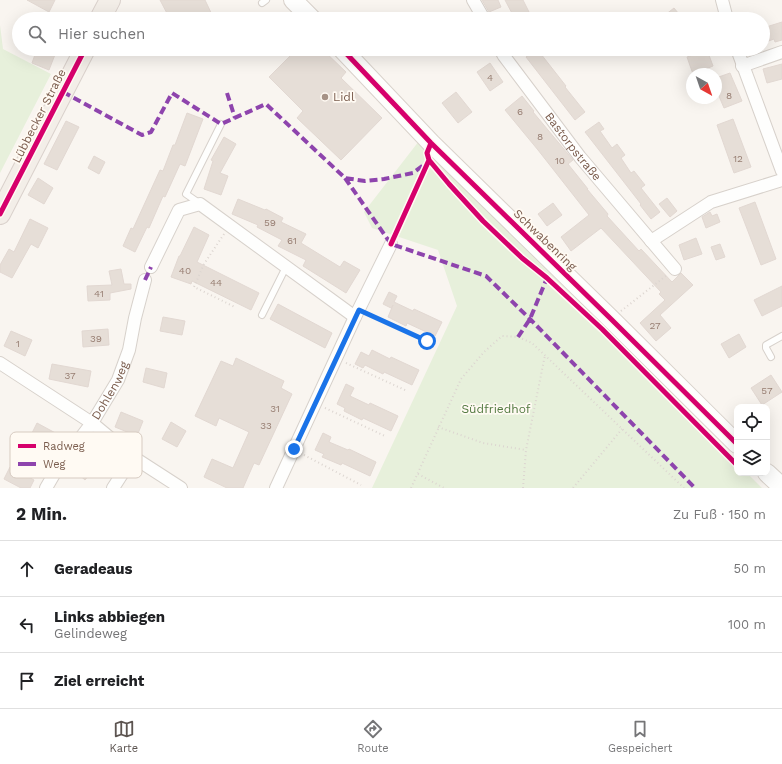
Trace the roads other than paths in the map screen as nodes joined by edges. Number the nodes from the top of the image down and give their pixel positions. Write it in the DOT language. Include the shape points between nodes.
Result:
graph roads {
  1 [pos="110,0"];
  2 [pos="293,0"];
  3 [pos="473,0"];
  4 [pos="722,0"];
  5 [pos="104,12"];
  6 [pos="305,12"];
  7 [pos="480,12"];
  8 [pos="725,12"];
  9 [pos="782,52"];
  10 [pos="81,56"];
  11 [pos="349,56"];
  12 [pos="505,56"];
  13 [pos="739,56"];
  14 [pos="742,66"];
  15 [pos="221,124"];
  16 [pos="782,171"];
  17 [pos="782,180"];
  18 [pos="200,204"];
  19 [pos="0,214"];
  20 [pos="651,241"];
  21 [pos="391,244"];
  22 [pos="151,266"];
  23 [pos="286,267"];
  24 [pos="675,269"];
  25 [pos="145,280"];
  26 [pos="357,313"];
  27 [pos="262,315"];
  28 [pos="782,336"];
  29 [pos="771,357"];
  30 [pos="0,363"];
  31 [pos="92,422"];
  32 [pos="85,432"];
  33 [pos="104,432"];
  34 [pos="734,441"];
  35 [pos="142,463"];
  36 [pos="770,476"];
  37 [pos="52,478"];
  38 [pos="119,478"];
  39 [pos="782,487"];
  40 [pos="46,488"];
  41 [pos="113,488"];
  42 [pos="181,488"];
  43 [pos="276,488"];
  1 -- 5 [label="main road"];
  2 -- 6 [label="street"];
  3 -- 7 [label="street"];
  4 -- 8 [label="street"];
  9 -- 14 [label="street"];
  10 -- 19 [label="main road, Lübbecker Straße"];
  11 -- 34 [label="street, Schwabenring" via="431,143"];
  12 -- 20 [label="street, Bastorpstraße" via="580,156"];
  13 -- 14 [label="street"];
  14 -- 16 [label="street"];
  15 -- 18 [label="lane" via="186,194"];
  17 -- 20 [label="street" via="711,202"];
  18 -- 22 [label="street" via="179,210"];
  18 -- 23 [label="street"];
  20 -- 24 [label="street, Bastorpstraße"];
  21 -- 26 [label="street"];
  23 -- 26 [label="street"];
  23 -- 27 [label="lane"];
  25 -- 31 [label="street, Dohlenweg" via="118,380"];
  26 -- 43 [label="street"];
  28 -- 29 [label="lane" via="766,345"];
  30 -- 31 [label="street"];
  31 -- 32 [label="street, Dohlenweg"];
  31 -- 33 [label="street"];
  35 -- 42 [label="street"];
  36 -- 39 [label="street"];
  37 -- 40 [label="street, Dohlenweg"];
  38 -- 41 [label="street"];
}
